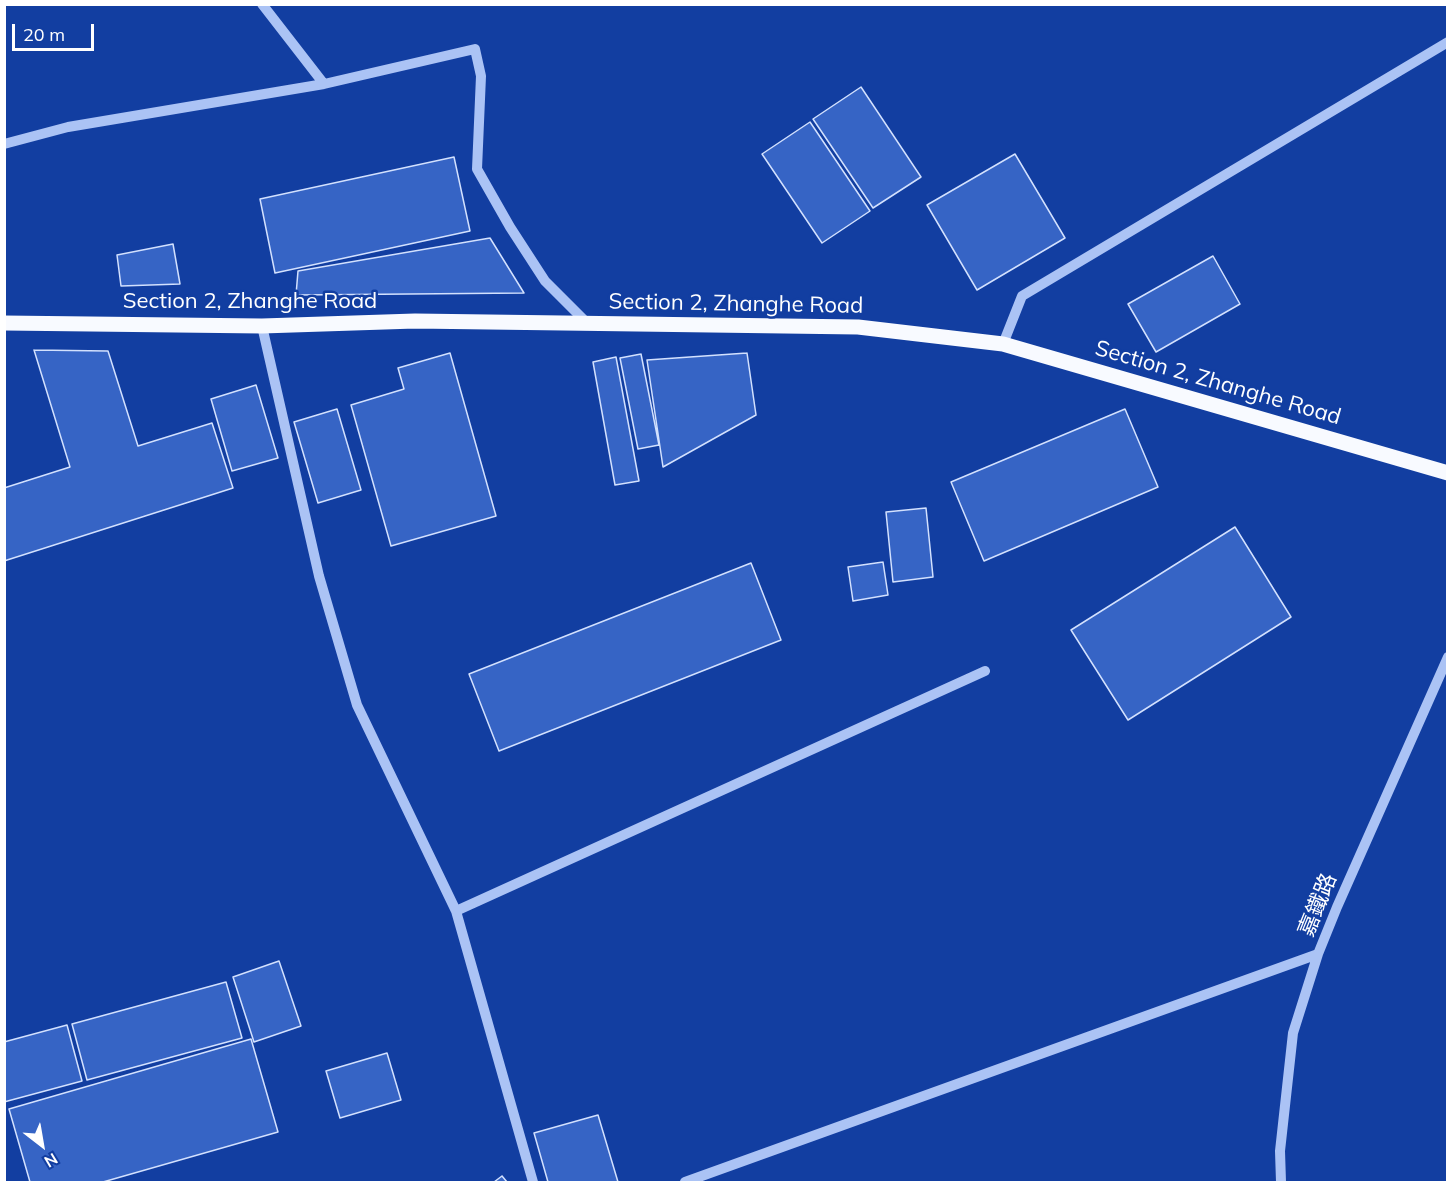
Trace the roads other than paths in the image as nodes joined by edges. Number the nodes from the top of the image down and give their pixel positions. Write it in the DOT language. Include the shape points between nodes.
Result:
graph roads {
  1 [pos="262,4"];
  2 [pos="1448,42"];
  3 [pos="324,84"];
  4 [pos="4,144"];
  5 [pos="4,323"];
  6 [pos="587,323"];
  7 [pos="262,326"];
  8 [pos="1003,344"];
  9 [pos="1448,473"];
  10 [pos="1448,657"];
  11 [pos="985,670"];
  12 [pos="456,911"];
  13 [pos="1318,954"];
  14 [pos="533,1182"];
  15 [pos="685,1182"];
  16 [pos="1281,1182"];
  1 -- 3 [label="street"];
  2 -- 8 [label="street" via="1022,296"];
  3 -- 4 [label="street" via="68,127"];
  3 -- 6 [label="street" via="474,49 481,76 477,169 545,281"];
  5 -- 7 [label="main road, Section 2, Zhanghe Road"];
  6 -- 7 [label="main road, Section 2, Zhanghe Road" via="415,321"];
  6 -- 8 [label="main road, Section 2, Zhanghe Road" via="858,327"];
  7 -- 12 [label="street" via="319,576 357,705"];
  8 -- 9 [label="main road, Section 2, Zhanghe Road"];
  10 -- 13 [label="street, 嘉鐵路"];
  11 -- 12 [label="street"];
  12 -- 14 [label="street"];
  13 -- 15 [label="street"];
  13 -- 16 [label="street, 嘉鐵路" via="1293,1033 1280,1151"];
}
